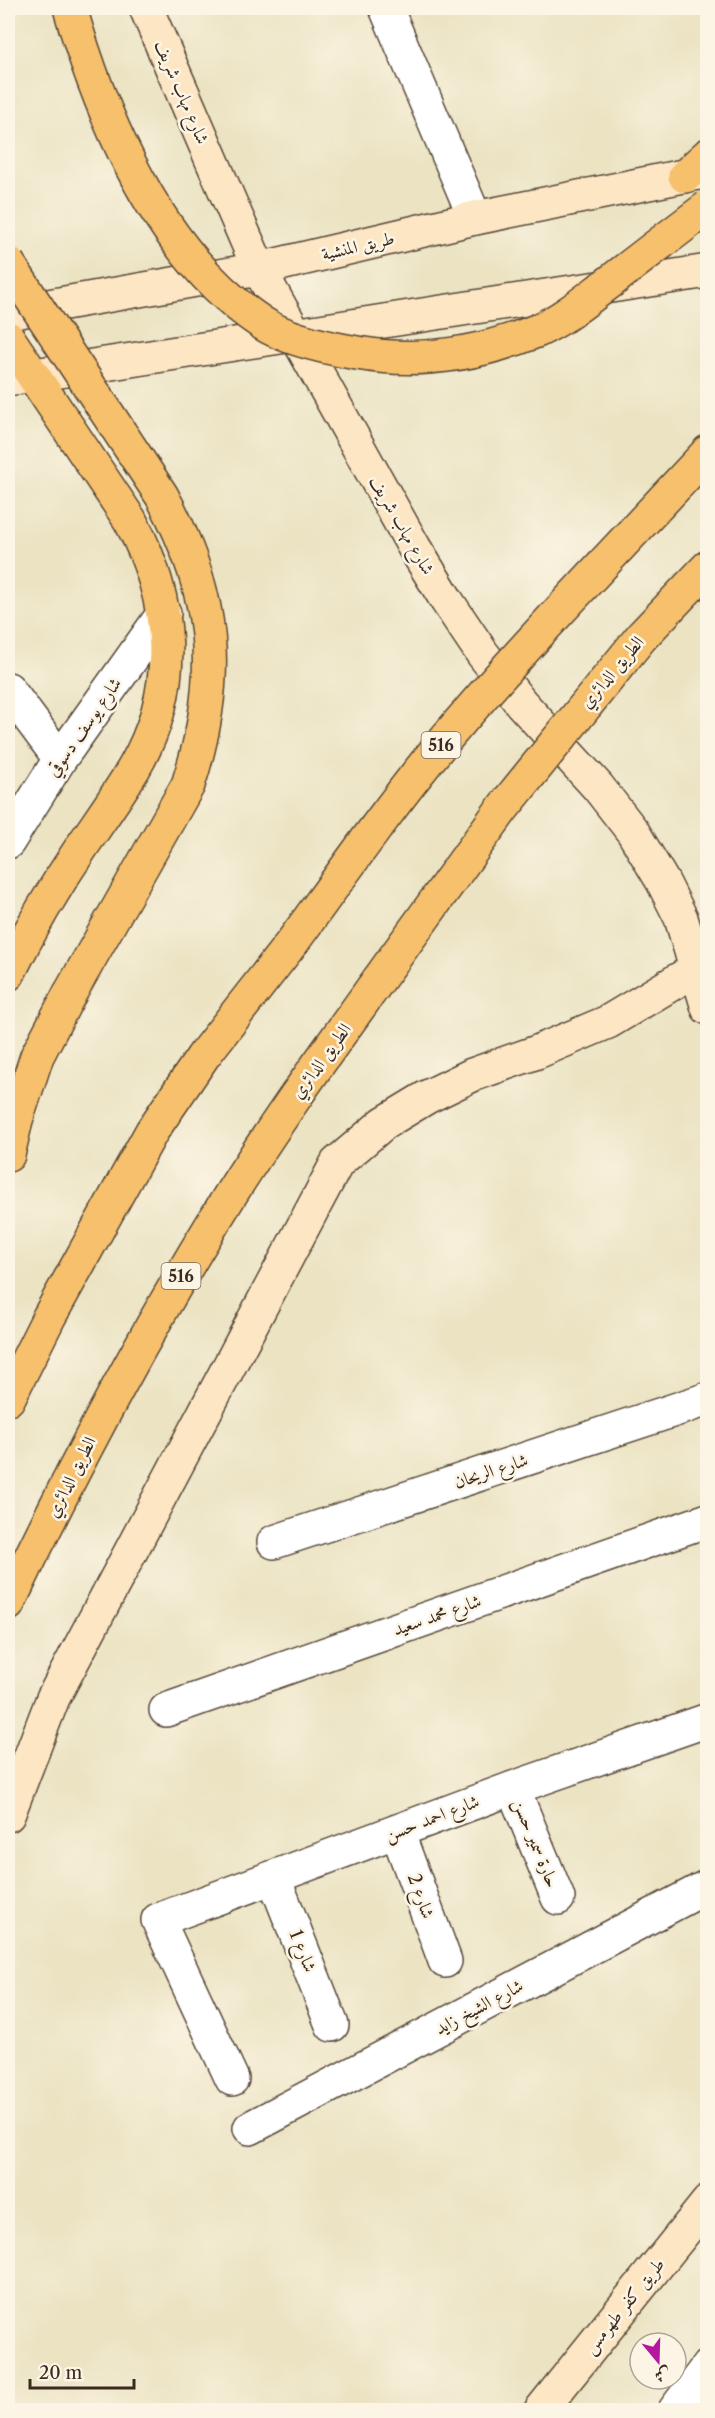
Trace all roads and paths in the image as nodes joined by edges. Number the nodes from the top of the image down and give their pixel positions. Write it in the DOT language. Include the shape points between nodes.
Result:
graph roads {
  1 [pos="70,8"];
  2 [pos="146,8"];
  3 [pos="386,8"];
  4 [pos="700,167"];
  5 [pos="708,207"];
  6 [pos="474,218"];
  7 [pos="8,263"];
  8 [pos="259,269"];
  9 [pos="708,271"];
  10 [pos="8,313"];
  11 [pos="296,336"];
  12 [pos="8,338"];
  13 [pos="20,377"];
  14 [pos="708,452"];
  15 [pos="708,567"];
  16 [pos="164,613"];
  17 [pos="8,688"];
  18 [pos="60,759"];
  19 [pos="8,842"];
  20 [pos="702,965"];
  21 [pos="8,974"];
  22 [pos="708,1008"];
  23 [pos="8,1155"];
  24 [pos="8,1399"];
  25 [pos="708,1399"];
  26 [pos="708,1520"];
  27 [pos="273,1542"];
  28 [pos="14,1592"];
  29 [pos="166,1710"];
  30 [pos="708,1720"];
  31 [pos="513,1788"];
  32 [pos="8,1815"];
  33 [pos="397,1832"];
  34 [pos="274,1878"];
  35 [pos="708,1886"];
  36 [pos="558,1898"];
  37 [pos="446,1961"];
  38 [pos="332,2025"];
  39 [pos="232,2079"];
  40 [pos="250,2128"];
  41 [pos="708,2202"];
  42 [pos="703,2385"];
  43 [pos="542,2410"];
  44 [pos="675,2410"];
  1 -- 5 [label="highway, bridge" via="106,112 147,192 190,259 227,296 264,324 306,341 338,350 409,359 494,346 566,315"];
  2 -- 8 [label="street, شارع مهاب شريف"];
  3 -- 6 [label="street"];
  4 -- 6 [label="street, طريق المنشية"];
  6 -- 8 [label="street, طريق المنشية"];
  7 -- 23 [label="highway, bridge" via="171,513 194,566 209,640 206,714 188,785 37,1056"];
  8 -- 10 [label="street, طريق المنشية"];
  8 -- 11 [label="street, شارع مهاب شريف"];
  9 -- 11 [label="street"];
  11 -- 13 [label="street"];
  11 -- 20 [label="street, شارع مهاب شريف" via="420,556 482,654 633,832 663,882"];
  12 -- 13 [label="highway"];
  13 -- 16 [label="highway" via="130,520 150,560"];
  14 -- 24 [label="highway, 516, bridge" via="520,652 441,745 204,1055 152,1131"];
  15 -- 28 [label="highway, الطريق الدائري / 516, bridge" via="642,636 502,809 292,1101 158,1315 80,1456"];
  16 -- 18 [label="street, شارع يوسف دسوقي"];
  16 -- 21 [label="highway" via="165,678 148,739 135,767 43,909"];
  17 -- 18 [label="street"];
  18 -- 19 [label="street, شارع يوسف دسوقي"];
  20 -- 22 [label="street, شارع مهاب شريف"];
  20 -- 32 [label="street" via="608,1022 472,1074 427,1097 384,1123 337,1163 53,1698"];
  25 -- 27 [label="street, شارع الريحان"];
  26 -- 29 [label="street, شارع محمد سعيد"];
  30 -- 31 [label="street, شارع احمد حسن"];
  31 -- 33 [label="street, شارع احمد حسن"];
  31 -- 36 [label="street, حارة سمير حسن"];
  33 -- 34 [label="street, شارع احمد حسن"];
  33 -- 37 [label="street, شارع 2"];
  34 -- 38 [label="street, شارع 1"];
  34 -- 39 [label="street, شارع احمد حسن" via="158,1920"];
  35 -- 40 [label="street, شارع الشيخ زايد"];
  41 -- 43 [label="street, طريق كفر طهرمس"];
  42 -- 44 [label="street"];
}
